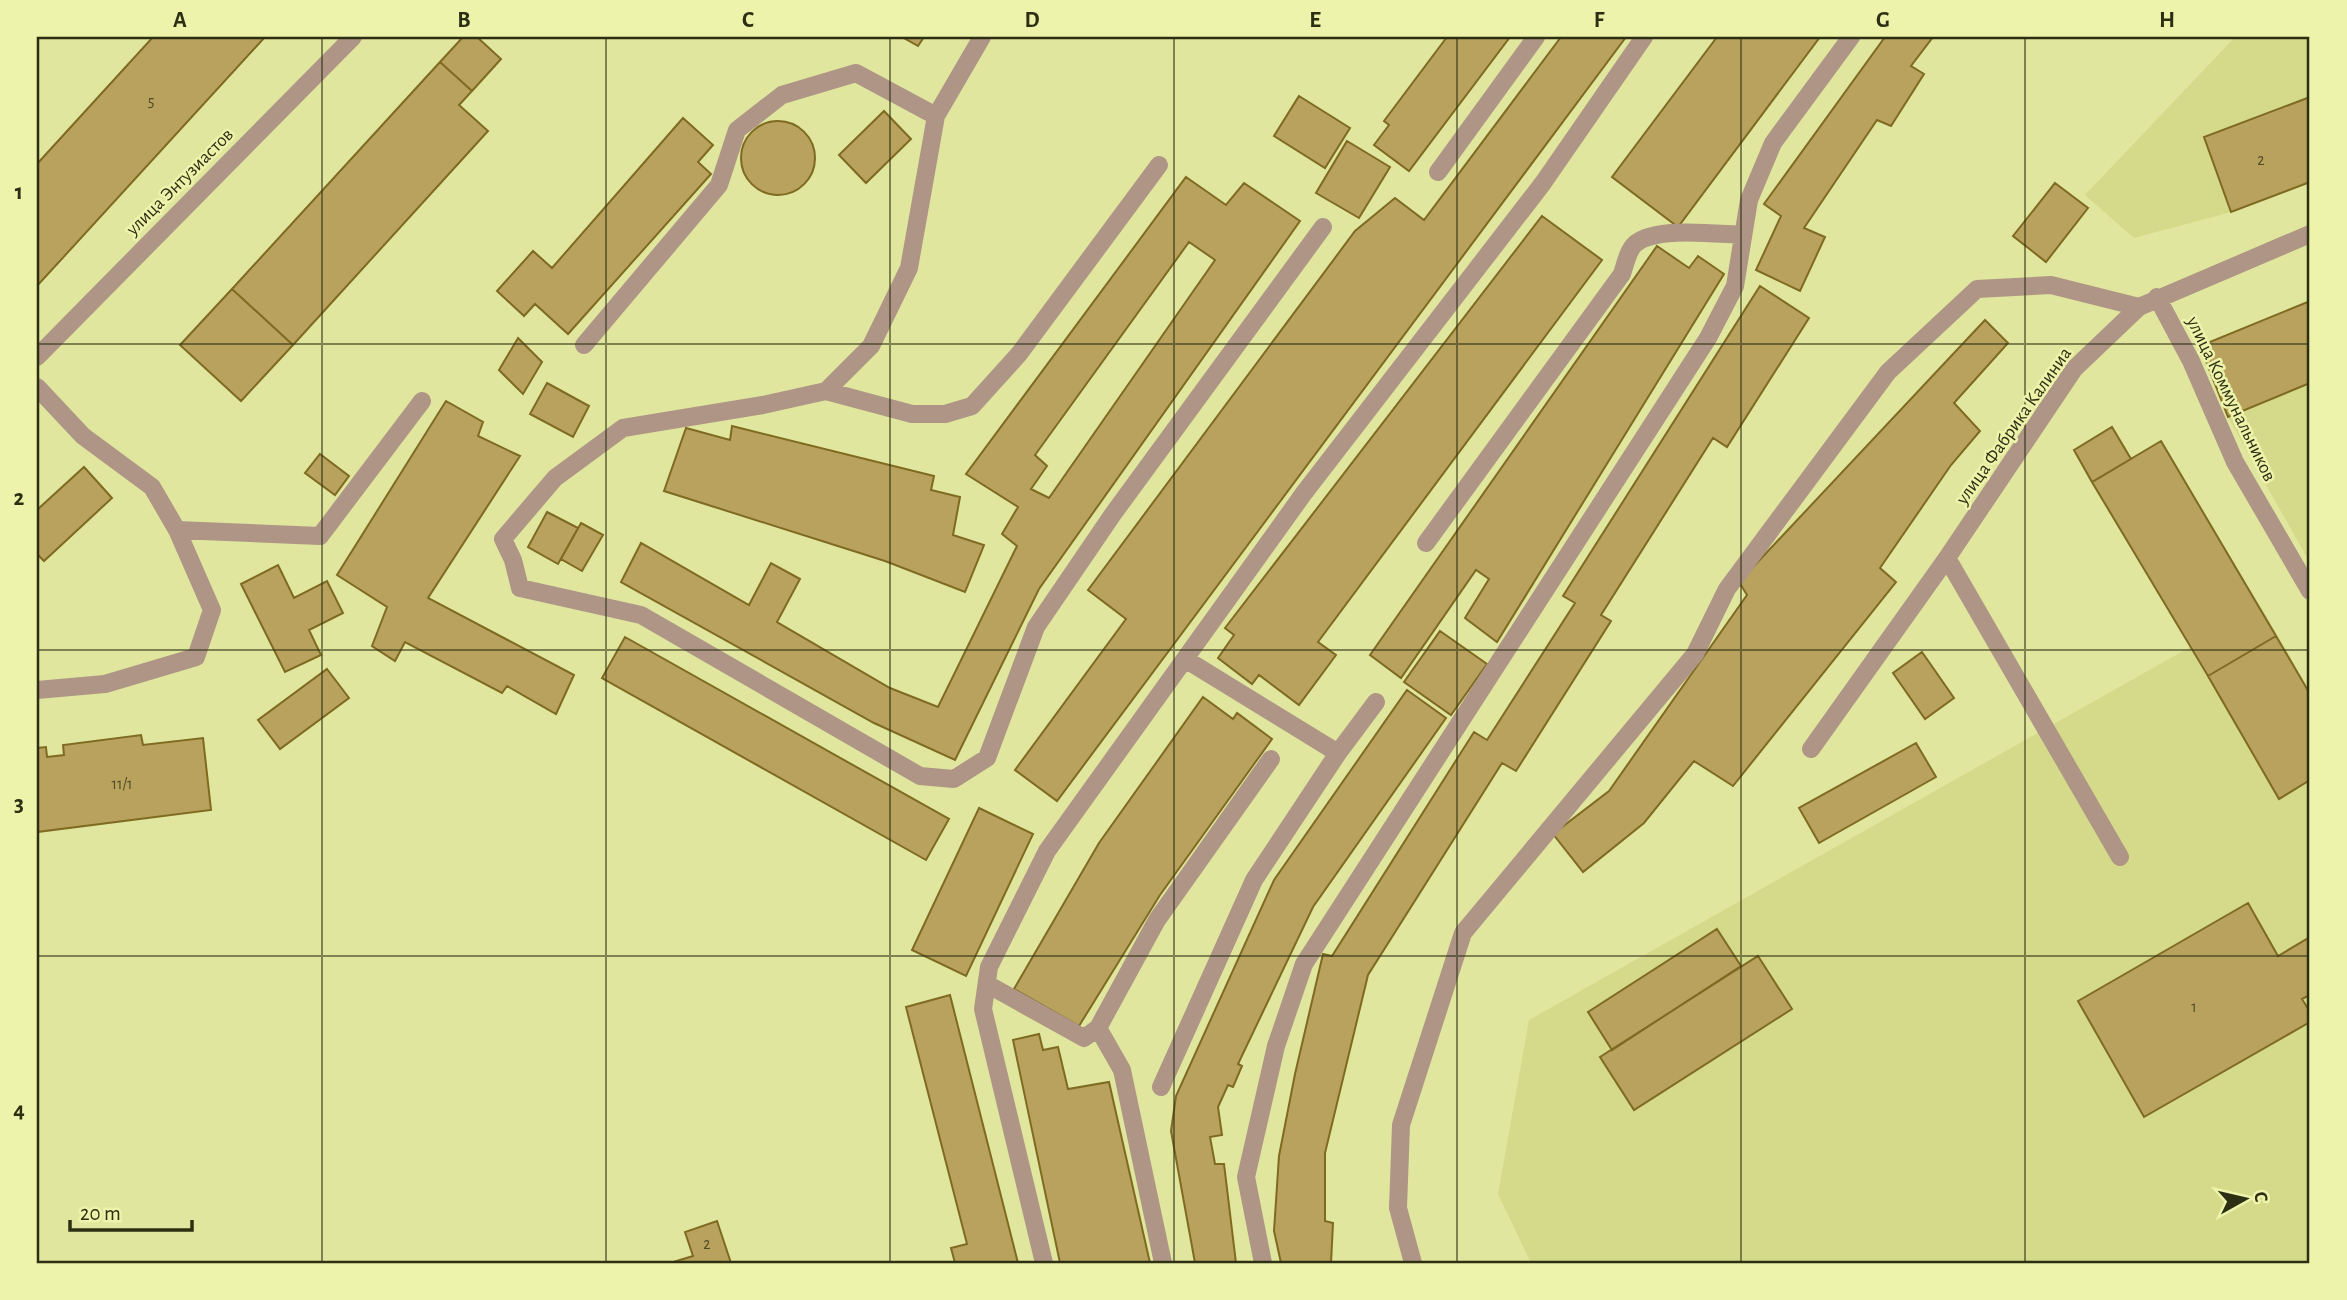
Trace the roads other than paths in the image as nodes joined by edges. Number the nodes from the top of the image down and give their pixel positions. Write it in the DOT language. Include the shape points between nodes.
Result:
graph roads {
  1 [pos="353,37"];
  2 [pos="982,37"];
  3 [pos="1536,37"];
  4 [pos="1644,37"];
  5 [pos="1851,37"];
  6 [pos="936,116"];
  7 [pos="1159,165"];
  8 [pos="1438,172"];
  9 [pos="1322,227"];
  10 [pos="2310,234"];
  11 [pos="1743,235"];
  12 [pos="2157,297"];
  13 [pos="2139,307"];
  14 [pos="584,345"];
  15 [pos="37,357"];
  16 [pos="37,387"];
  17 [pos="826,391"];
  18 [pos="422,401"];
  19 [pos="177,530"];
  20 [pos="1426,543"];
  21 [pos="1947,558"];
  22 [pos="2310,591"];
  23 [pos="1185,659"];
  24 [pos="37,690"];
  25 [pos="1376,702"];
  26 [pos="1811,749"];
  27 [pos="1338,753"];
  28 [pos="1271,759"];
  29 [pos="2120,857"];
  30 [pos="987,984"];
  31 [pos="1098,1028"];
  32 [pos="1161,1087"];
  33 [pos="1044,1263"];
  34 [pos="1163,1263"];
  35 [pos="1263,1263"];
  36 [pos="1413,1263"];
  1 -- 15 [label="street, улица Энтузиастов"];
  2 -- 6 [label="street"];
  3 -- 8 [label="street"];
  4 -- 23 [label="street" via="1543,183 1304,493"];
  5 -- 11 [label="street" via="1773,143 1749,200"];
  6 -- 14 [label="street" via="856,73 782,94 737,130 719,185"];
  6 -- 17 [label="street" via="909,268 871,346"];
  7 -- 17 [label="street" via="1018,354 972,406 945,414 912,414"];
  9 -- 17 [label="street" via="1036,627 987,758 954,779 920,776 641,615 520,588 503,539 555,478 624,428"];
  10 -- 12 [label="street, улица Фабрика Калиниа"];
  11 -- 20 [label="street" via="1680,233 1647,236 1632,245 1622,274"];
  11 -- 35 [label="street" via="1735,286 1708,338 1304,964 1276,1046 1246,1177"];
  12 -- 13 [label="street, улица Фабрика Калиниа"];
  12 -- 22 [label="street, улица Коммунальников" via="2191,361 2235,463"];
  13 -- 21 [label="street, улица Фабрика Калиниа" via="2074,369"];
  13 -- 36 [label="street" via="2051,285 1978,289 1888,372 1727,589 1695,654 1464,933 1401,1125 1398,1208"];
  16 -- 19 [label="street" via="83,436 152,487"];
  18 -- 19 [label="street" via="320,536"];
  19 -- 24 [label="street" via="212,610 196,657 105,684"];
  21 -- 26 [label="street, улица Фабрика Калиниа"];
  21 -- 29 [label="street"];
  23 -- 27 [label="street"];
  23 -- 30 [label="street" via="1046,851 989,967"];
  25 -- 27 [label="street"];
  27 -- 32 [label="street" via="1254,880"];
  28 -- 31 [label="street" via="1157,920"];
  30 -- 31 [label="street" via="1084,1038"];
  30 -- 33 [label="street" via="983,1009 992,1055"];
  31 -- 34 [label="street" via="1122,1070"];
}
